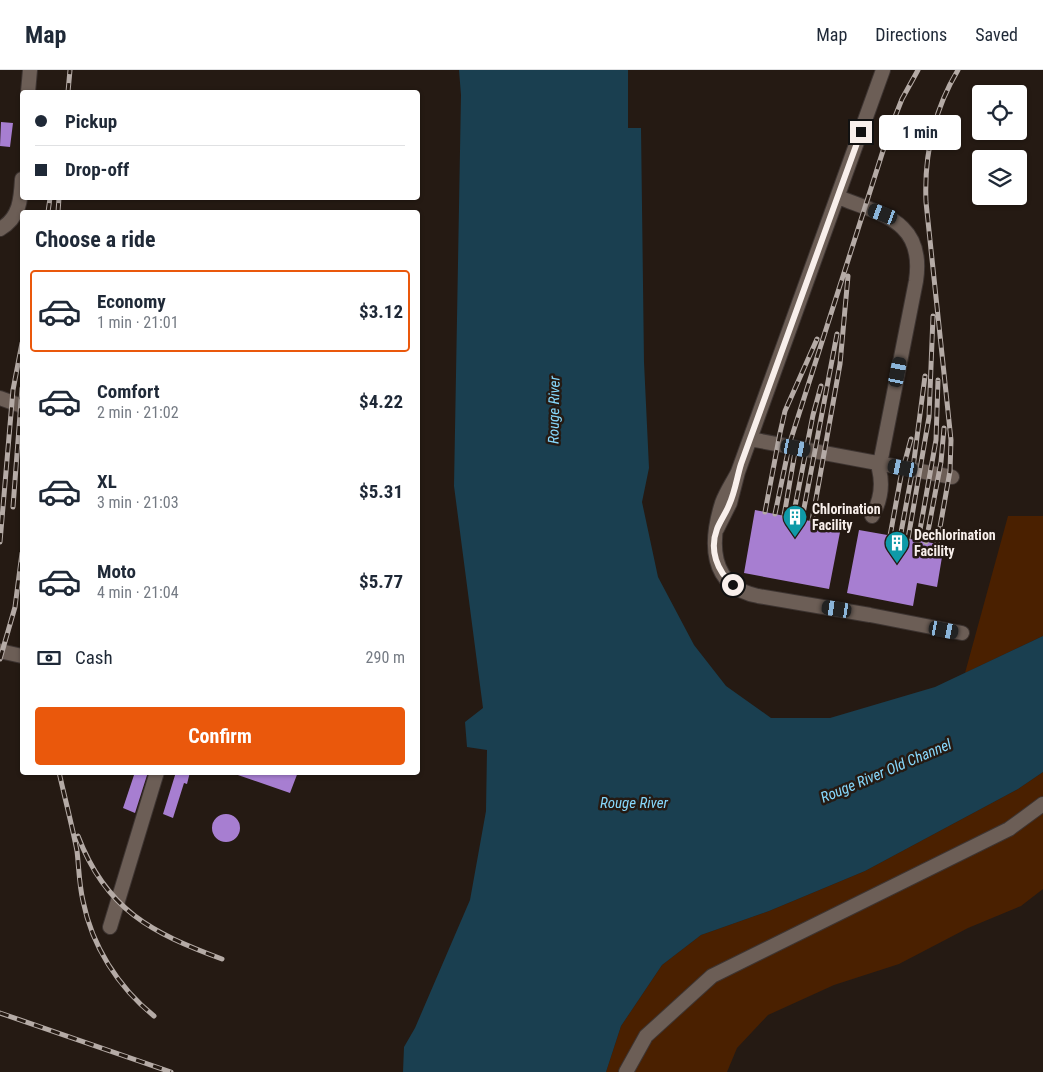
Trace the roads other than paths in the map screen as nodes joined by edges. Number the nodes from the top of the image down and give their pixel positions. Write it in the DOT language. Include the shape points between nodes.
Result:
graph roads {
  1 [pos="30,70"];
  2 [pos="883,70"];
  3 [pos="28,90"];
  4 [pos="838,197"];
  5 [pos="20,200"];
  6 [pos="0,229"];
  7 [pos="0,398"];
  8 [pos="20,405"];
  9 [pos="750,439"];
  10 [pos="880,466"];
  11 [pos="952,477"];
  12 [pos="962,633"];
  13 [pos="0,651"];
  14 [pos="20,656"];
  15 [pos="156,775"];
  16 [pos="1043,804"];
  17 [pos="110,928"];
  18 [pos="626,1072"];
  1 -- 3 [label="lane"];
  2 -- 4 [label="lane"];
  4 -- 9 [label="lane"];
  4 -- 10 [label="lane" via="894,220 910,235 918,257"];
  5 -- 6 [label="lane" via="15,216"];
  7 -- 8 [label="lane"];
  9 -- 10 [label="lane"];
  9 -- 12 [label="lane" via="714,543 717,563 728,581 743,592 758,596"];
  10 -- 11 [label="lane"];
  13 -- 14 [label="lane"];
  15 -- 17 [label="lane"];
  16 -- 18 [label="lane" via="1009,829 712,976 646,1036"];
}
